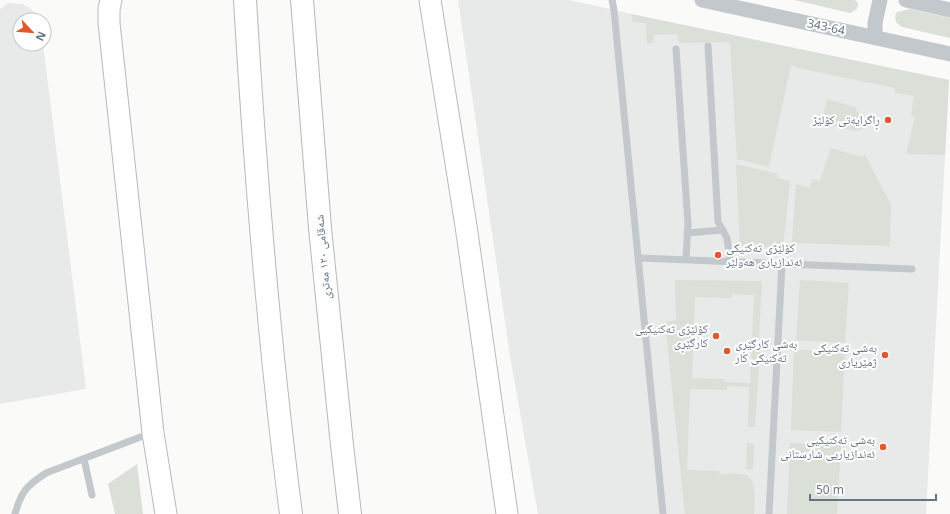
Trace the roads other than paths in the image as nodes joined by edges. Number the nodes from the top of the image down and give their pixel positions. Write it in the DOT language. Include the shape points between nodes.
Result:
graph roads {
  1 [pos="101,0"];
  2 [pos="110,0"];
  3 [pos="245,0"];
  4 [pos="302,0"];
  5 [pos="430,0"];
  6 [pos="612,0"];
  7 [pos="702,0"];
  8 [pos="880,0"];
  9 [pos="906,0"];
  10 [pos="950,10"];
  11 [pos="109,23"];
  12 [pos="875,37"];
  13 [pos="708,46"];
  14 [pos="676,49"];
  15 [pos="950,54"];
  16 [pos="723,230"];
  17 [pos="687,233"];
  18 [pos="639,258"];
  19 [pos="686,260"];
  20 [pos="730,261"];
  21 [pos="782,264"];
  22 [pos="912,269"];
  23 [pos="153,432"];
  24 [pos="84,458"];
  25 [pos="92,495"];
  26 [pos="14,514"];
  27 [pos="166,514"];
  28 [pos="292,514"];
  29 [pos="350,514"];
  30 [pos="507,514"];
  31 [pos="662,514"];
  32 [pos="768,514"];
  1 -- 11 [label="street"];
  2 -- 11 [label="street"];
  3 -- 28 [label="highway" via="264,264"];
  4 -- 29 [label="highway, شەقامی ١٢٠ مەتری" via="321,236"];
  5 -- 30 [label="street" via="466,226"];
  6 -- 18 [label="lane"];
  7 -- 12 [label="street, 343-64"];
  8 -- 12 [label="street"];
  9 -- 10 [label="street"];
  11 -- 23 [label="street"];
  12 -- 15 [label="street, 343-64"];
  13 -- 16 [label="lane" via="718,222"];
  14 -- 17 [label="lane"];
  16 -- 17 [label="lane"];
  16 -- 20 [label="lane" via="727,238"];
  17 -- 19 [label="lane"];
  18 -- 19 [label="lane"];
  18 -- 31 [label="lane"];
  19 -- 20 [label="lane"];
  20 -- 21 [label="lane"];
  21 -- 22 [label="lane"];
  21 -- 32 [label="lane"];
  23 -- 24 [label="lane"];
  23 -- 27 [label="street"];
  24 -- 25 [label="lane"];
  24 -- 26 [label="lane" via="46,473 30,483 20,498"];
}
